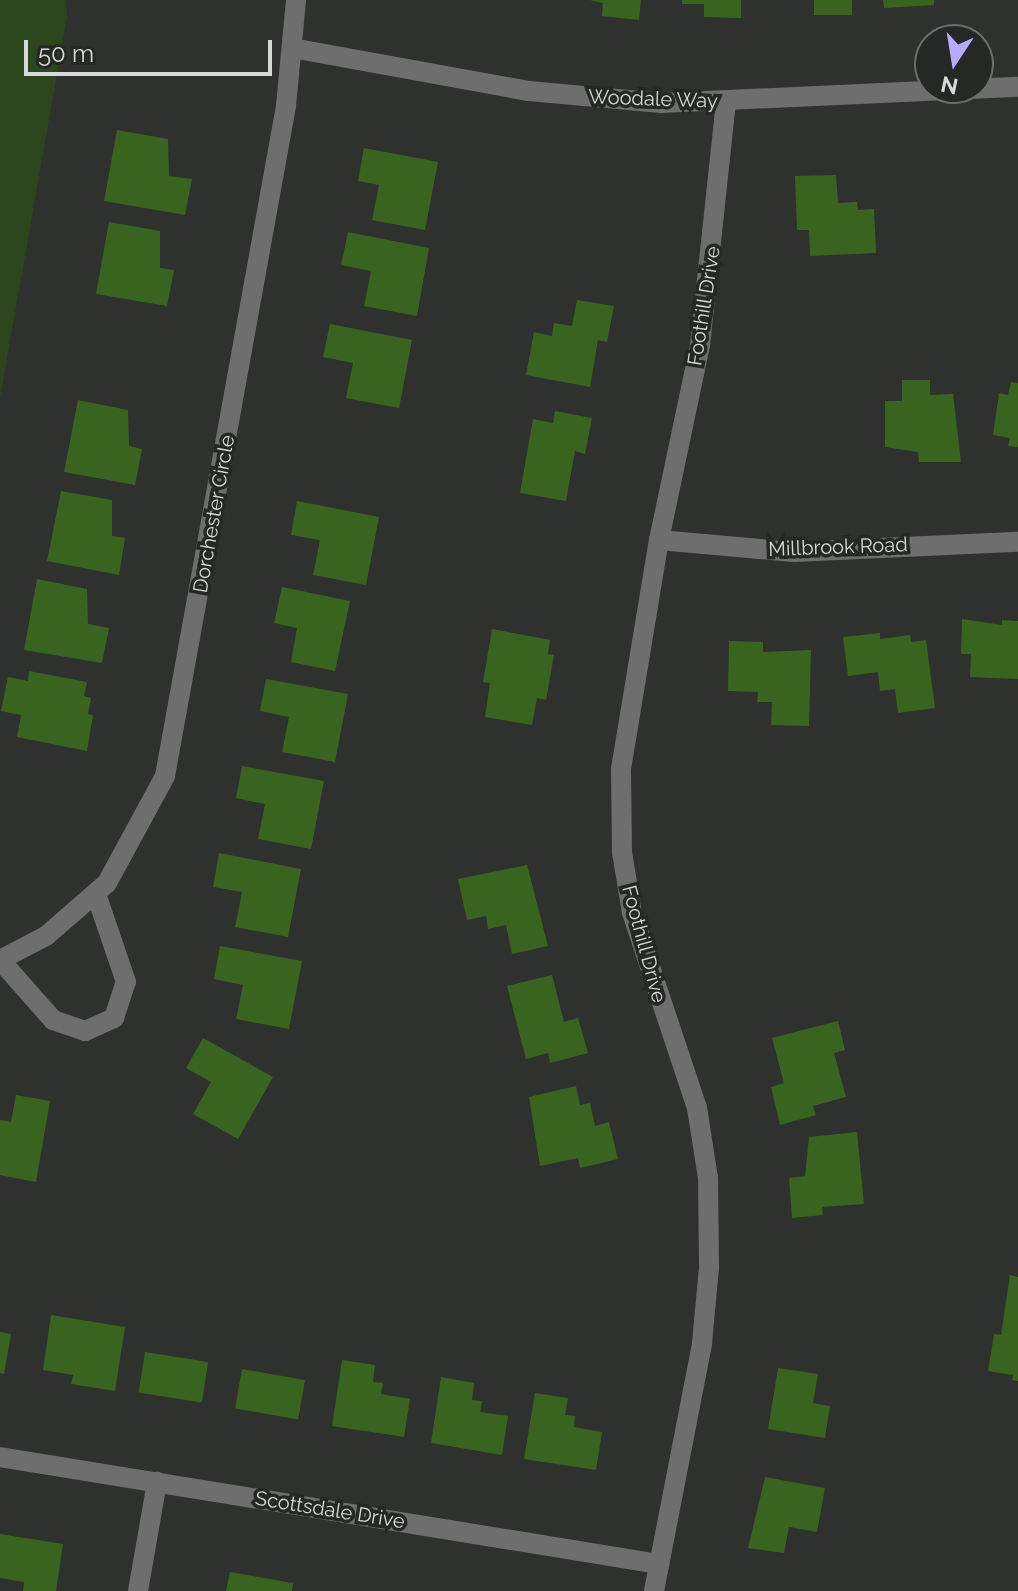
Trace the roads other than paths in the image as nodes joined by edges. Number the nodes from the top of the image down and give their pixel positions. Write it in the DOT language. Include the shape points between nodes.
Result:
graph roads {
  1 [pos="296,0"];
  2 [pos="292,48"];
  3 [pos="1018,87"];
  4 [pos="726,102"];
  5 [pos="659,540"];
  6 [pos="1018,542"];
  7 [pos="96,894"];
  8 [pos="0,960"];
  9 [pos="0,1457"];
  10 [pos="157,1482"];
  11 [pos="659,1564"];
  12 [pos="138,1591"];
  13 [pos="654,1591"];
  1 -- 2 [label="street, Dorchester Circle"];
  2 -- 4 [label="street, Woodale Way" via="529,91 661,103"];
  2 -- 7 [label="street, Dorchester Circle" via="174,744 144,821"];
  3 -- 4 [label="street, Woodale Way"];
  4 -- 5 [label="street, Foothill Drive" via="700,345"];
  5 -- 6 [label="street, Millbrook Road" via="794,552"];
  5 -- 11 [label="street, Foothill Drive" via="627,717 622,852 632,913 697,1108 708,1178 709,1253 702,1343"];
  7 -- 8 [label="street, Dorchester Circle" via="46,936"];
  7 -- 8 [label="street" via="126,982 123,1003 103,1026 85,1031 53,1020"];
  9 -- 10 [label="street, Scottsdale Drive"];
  10 -- 11 [label="street, Scottsdale Drive"];
  10 -- 12 [label="street"];
  11 -- 13 [label="street, Foothill Drive"];
}
